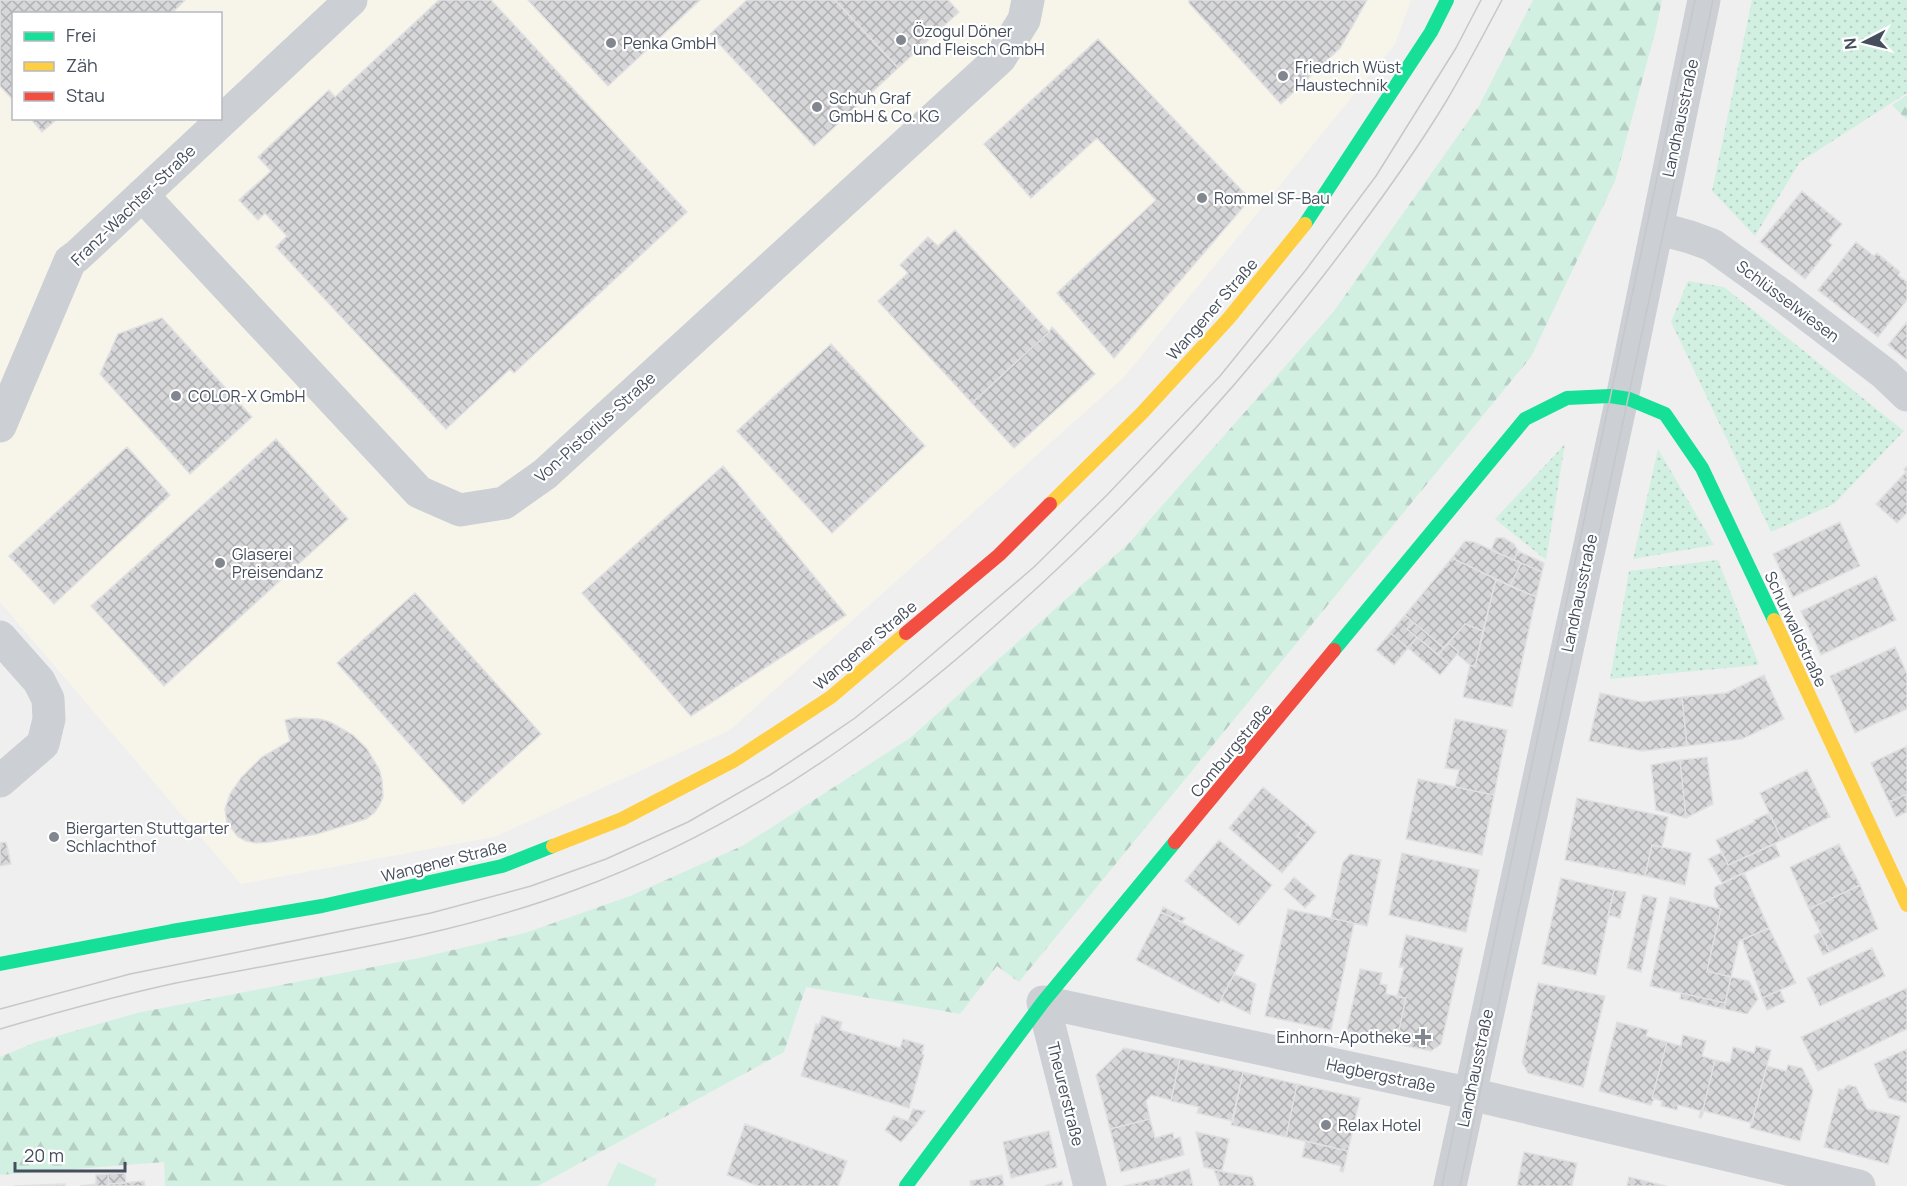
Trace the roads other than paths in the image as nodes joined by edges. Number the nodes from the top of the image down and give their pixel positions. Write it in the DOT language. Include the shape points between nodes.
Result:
graph roads {
  1 [pos="351,0"];
  2 [pos="1028,0"];
  3 [pos="1447,0"];
  4 [pos="1704,0"];
  5 [pos="142,195"];
  6 [pos="1657,228"];
  7 [pos="1907,395"];
  8 [pos="1622,398"];
  9 [pos="0,426"];
  10 [pos="0,637"];
  11 [pos="0,781"];
  12 [pos="1907,905"];
  13 [pos="64,952"];
  14 [pos="0,964"];
  15 [pos="11,977"];
  16 [pos="1043,1002"];
  17 [pos="1469,1094"];
  18 [pos="906,1186"];
  19 [pos="1089,1186"];
  20 [pos="1450,1186"];
  21 [pos="1859,1186"];
  1 -- 5 [label="street, Franz-Wachter-Straße"];
  2 -- 5 [label="street, Von-Pistorius-Straße" via="1024,20 1000,58 545,474 504,503 460,510 419,492"];
  3 -- 13 [label="street, Wangener Straße" via="1431,32 1304,225 1229,318 1142,413 999,555 831,697 735,760 622,819 502,866 322,906"];
  4 -- 6 [label="street, Landhausstraße"];
  5 -- 9 [label="street, Franz-Wachter-Straße" via="70,261"];
  6 -- 7 [label="street, Schlüsselwiesen" via="1712,246 1787,299"];
  6 -- 8 [label="street, Landhausstraße"];
  8 -- 12 [label="street, Schurwaldstraße" via="1665,414 1702,468"];
  8 -- 16 [label="street, Comburgstraße" via="1567,398 1525,419"];
  8 -- 17 [label="street, Landhausstraße"];
  10 -- 11 [label="street" via="39,681 48,699 50,719 43,744"];
  13 -- 14 [label="street, Wangener Straße"];
  13 -- 15 [label="street, Wangener Straße"];
  16 -- 17 [label="street, Hagbergstraße"];
  16 -- 18 [label="street, Comburgstraße"];
  16 -- 19 [label="street, Theurerstraße"];
  17 -- 20 [label="street, Landhausstraße"];
  17 -- 21 [label="street, Hagbergstraße"];
}
